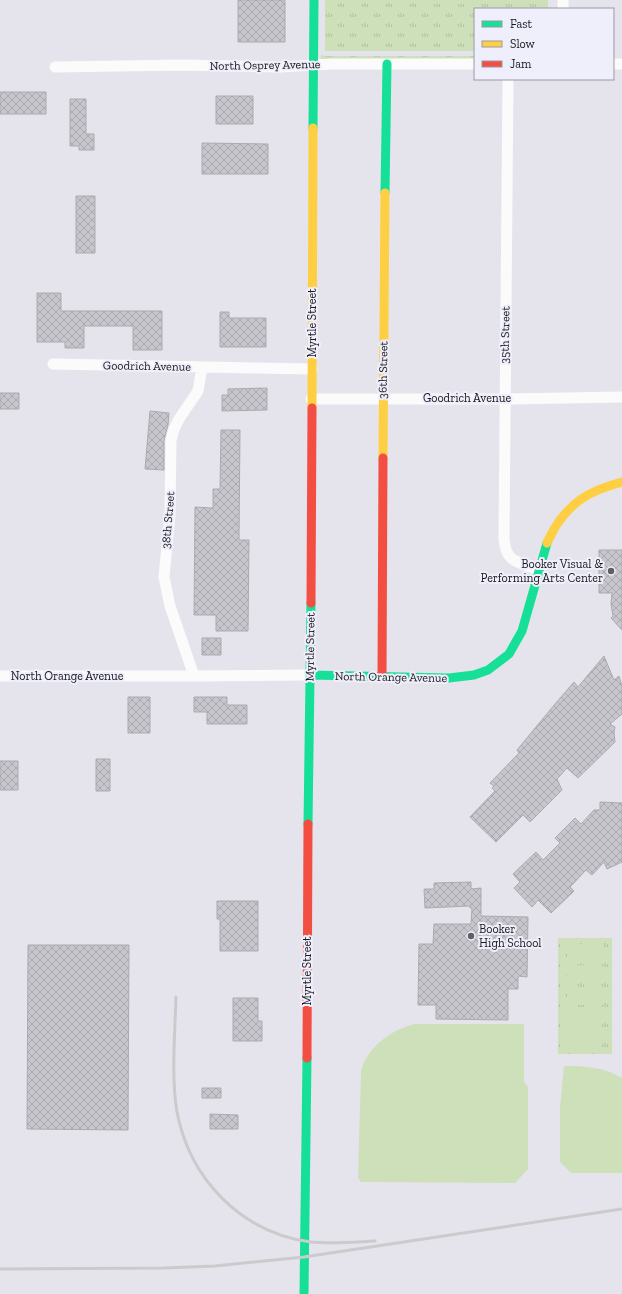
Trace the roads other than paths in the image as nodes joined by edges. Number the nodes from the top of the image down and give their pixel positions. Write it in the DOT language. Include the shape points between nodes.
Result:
graph roads {
  1 [pos="314,0"];
  2 [pos="387,64"];
  3 [pos="474,64"];
  4 [pos="314,65"];
  5 [pos="55,67"];
  6 [pos="508,80"];
  7 [pos="53,364"];
  8 [pos="202,367"];
  9 [pos="312,369"];
  10 [pos="622,397"];
  11 [pos="382,398"];
  12 [pos="311,399"];
  13 [pos="505,399"];
  14 [pos="622,482"];
  15 [pos="539,570"];
  16 [pos="310,675"];
  17 [pos="0,676"];
  18 [pos="194,676"];
  19 [pos="382,677"];
  20 [pos="304,1294"];
  1 -- 4 [label="street, Myrtle Street"];
  2 -- 3 [label="street, North Osprey Avenue"];
  2 -- 4 [label="street, North Osprey Avenue"];
  2 -- 11 [label="street, 36th Street"];
  4 -- 5 [label="street, North Osprey Avenue"];
  4 -- 9 [label="street, Myrtle Street"];
  6 -- 13 [label="street, 35th Street"];
  7 -- 8 [label="street, Goodrich Avenue"];
  8 -- 9 [label="street, Goodrich Avenue"];
  8 -- 18 [label="street, 38th Street" via="198,391 179,419 171,440 170,514 164,577 170,606"];
  9 -- 12 [label="street, Myrtle Street"];
  10 -- 13 [label="street, Goodrich Avenue"];
  11 -- 12 [label="street, Goodrich Avenue"];
  11 -- 13 [label="street, Goodrich Avenue"];
  11 -- 19 [label="street, 36th Street"];
  12 -- 16 [label="street, Myrtle Street"];
  13 -- 15 [label="street, 35th Street" via="504,548 515,561"];
  14 -- 15 [label="street, North Orange Avenue" via="602,487 580,499 561,518 548,540"];
  15 -- 19 [label="street, North Orange Avenue" via="522,631 509,654 488,670 462,677"];
  16 -- 18 [label="street, North Orange Avenue"];
  16 -- 19 [label="street, North Orange Avenue"];
  16 -- 20 [label="street, Myrtle Street"];
  17 -- 18 [label="street, North Orange Avenue"];
}
